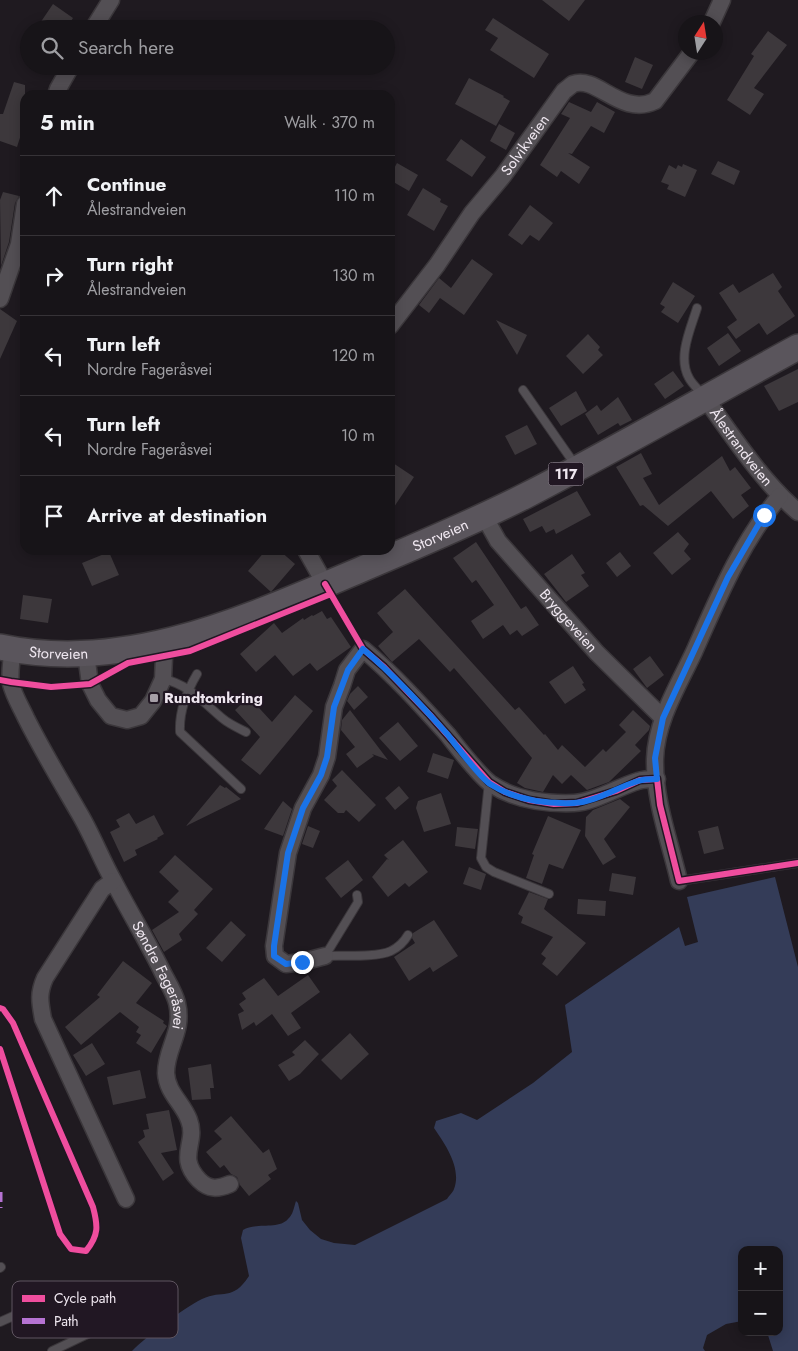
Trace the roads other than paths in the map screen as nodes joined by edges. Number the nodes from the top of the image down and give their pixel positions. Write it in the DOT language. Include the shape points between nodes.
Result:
graph roads {
  1 [pos="111,0"];
  2 [pos="722,0"];
  3 [pos="715,15"];
  4 [pos="99,20"];
  5 [pos="686,60"];
  6 [pos="66,75"];
  7 [pos="58,90"];
  8 [pos="20,237"];
  9 [pos="0,299"];
  10 [pos="697,308"];
  11 [pos="395,320"];
  12 [pos="798,347"];
  13 [pos="523,390"];
  14 [pos="705,398"];
  15 [pos="577,468"];
  16 [pos="780,496"];
  17 [pos="798,512"];
  18 [pos="484,516"];
  19 [pos="395,554"];
  20 [pos="309,555"];
  21 [pos="393,555"];
  22 [pos="325,584"];
  23 [pos="161,644"];
  24 [pos="6,648"];
  25 [pos="86,654"];
  26 [pos="197,674"];
  27 [pos="163,679"];
  28 [pos="188,689"];
  29 [pos="663,718"];
  30 [pos="246,732"];
  31 [pos="657,779"];
  32 [pos="489,782"];
  33 [pos="241,789"];
  34 [pos="798,863"];
  35 [pos="113,881"];
  36 [pos="679,881"];
  37 [pos="549,894"];
  38 [pos="357,895"];
  39 [pos="408,935"];
  40 [pos="325,956"];
  41 [pos="230,1184"];
  42 [pos="126,1199"];
  43 [pos="12,1317"];
  44 [pos="0,1322"];
  45 [pos="79,1338"];
  46 [pos="52,1351"];
  1 -- 4 [label="street"];
  2 -- 3 [label="street"];
  5 -- 11 [label="street, Solvikveien" via="655,101 646,105 622,102 584,84 574,84 564,91"];
  6 -- 7 [label="street"];
  8 -- 9 [label="street"];
  10 -- 14 [label="lane" via="686,346 685,370"];
  12 -- 14 [label="main road, Storveien / 117"];
  13 -- 15 [label="lane"];
  14 -- 15 [label="main road, Storveien / 117"];
  14 -- 16 [label="street, Ålestrandveien"];
  15 -- 18 [label="main road, Storveien / 117"];
  16 -- 17 [label="street, Ålestrandveien"];
  16 -- 29 [label="street, Ålestrandveien" via="764,515 728,577"];
  18 -- 19 [label="main road, Storveien / 117"];
  18 -- 29 [label="street, Bryggeveien" via="498,541 597,653"];
  20 -- 22 [label="street"];
  21 -- 22 [label="main road, Storveien / 117"];
  22 -- 23 [label="main road, Storveien / 117" via="220,626"];
  23 -- 25 [label="main road, Storveien / 117"];
  23 -- 27 [label="street"];
  24 -- 25 [label="main road, Storveien / 117"];
  24 -- 35 [label="street, Søndre Fageråsvei" via="16,698 43,753 85,822"];
  25 -- 27 [label="street" via="90,684 111,716 127,720 141,716 153,701"];
  26 -- 28 [label="lane"];
  27 -- 28 [label="lane"];
  28 -- 30 [label="lane" via="224,719"];
  28 -- 33 [label="lane" via="179,722 180,732"];
  29 -- 31 [label="street, Ålestrandveien" via="655,758"];
  31 -- 32 [label="street" via="640,780 577,803 529,800"];
  31 -- 36 [label="street, Ålestrandveien" via="660,805"];
  32 -- 37 [label="lane" via="481,858 494,872"];
  32 -- 40 [label="street" via="430,715 363,649 348,670 334,707 327,757 303,808 288,853 274,946 274,956 286,964"];
  34 -- 36 [label="lane"];
  35 -- 41 [label="street, Søndre Fageråsvei" via="176,1002 178,1031 166,1063 166,1075 168,1087 189,1118 188,1162 192,1173 212,1188"];
  35 -- 42 [label="street" via="102,889 45,978 40,990 40,1003 43,1019"];
  38 -- 40 [label="lane" via="358,902"];
  39 -- 40 [label="lane" via="391,951"];
  43 -- 44 [label="lane"];
  45 -- 46 [label="lane"];
}
